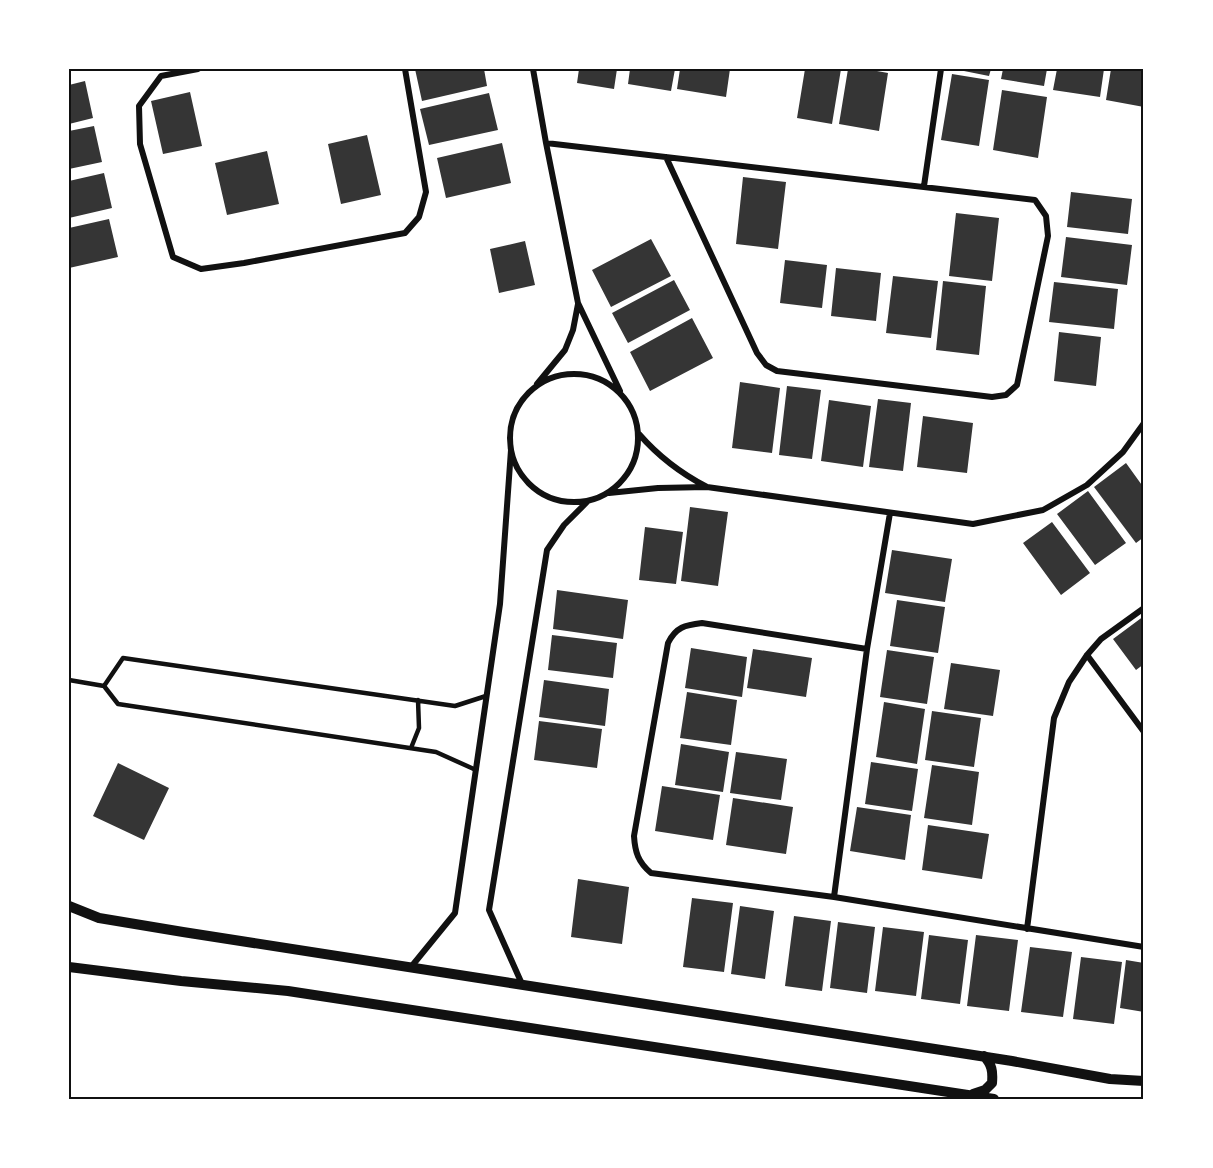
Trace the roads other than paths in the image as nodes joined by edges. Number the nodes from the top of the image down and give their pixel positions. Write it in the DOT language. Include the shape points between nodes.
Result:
graph roads {
  1 [pos="198,69"];
  2 [pos="405,69"];
  3 [pos="533,69"];
  4 [pos="941,69"];
  5 [pos="546,143"];
  6 [pos="666,157"];
  7 [pos="924,186"];
  8 [pos="578,303"];
  9 [pos="528,393"];
  10 [pos="621,394"];
  11 [pos="1144,423"];
  12 [pos="639,434"];
  13 [pos="511,450"];
  14 [pos="707,487"];
  15 [pos="609,493"];
  16 [pos="587,502"];
  17 [pos="890,513"];
  18 [pos="1144,608"];
  19 [pos="867,649"];
  20 [pos="1087,655"];
  21 [pos="69,680"];
  22 [pos="104,686"];
  23 [pos="486,696"];
  24 [pos="418,700"];
  25 [pos="1144,732"];
  26 [pos="411,748"];
  27 [pos="476,770"];
  28 [pos="834,897"];
  29 [pos="69,906"];
  30 [pos="1027,929"];
  31 [pos="1144,947"];
  32 [pos="69,967"];
  33 [pos="411,967"];
  34 [pos="522,984"];
  35 [pos="984,1056"];
  36 [pos="1144,1081"];
  37 [pos="969,1095"];
  38 [pos="994,1099"];
  1 -- 2 [label="street" via="161,76 139,106 140,144 173,257 201,269 405,233 419,217 426,192"];
  3 -- 5 [label="street"];
  4 -- 7 [label="street"];
  5 -- 6 [label="street"];
  5 -- 8 [label="street"];
  6 -- 7 [label="street"];
  6 -- 7 [label="street" via="766,365 777,372 992,397 1006,395 1017,385 1048,236 1046,216 1035,200"];
  8 -- 9 [label="street" via="565,350"];
  8 -- 10 [label="street"];
  9 -- 10 [label="street" via="553,377 568,374 597,378"];
  9 -- 13 [label="street" via="513,419"];
  10 -- 12 [label="street" via="630,406"];
  11 -- 17 [label="street" via="1123,452 1088,485 1043,510 974,524"];
  12 -- 14 [label="street" via="665,461"];
  12 -- 15 [label="street" via="632,468"];
  13 -- 16 [label="street" via="519,471 533,488 559,501"];
  13 -- 23 [label="street" via="500,604"];
  14 -- 15 [label="street"];
  14 -- 17 [label="street"];
  15 -- 16 [label="street"];
  16 -- 34 [label="street" via="564,525 548,550 489,910"];
  17 -- 19 [label="street"];
  18 -- 20 [label="street" via="1101,639"];
  19 -- 28 [label="street"];
  19 -- 28 [label="street" via="702,623 673,632 634,836 637,856 651,873"];
  20 -- 25 [label="street"];
  20 -- 30 [label="street" via="1069,682 1053,718"];
  21 -- 22 [label="lane"];
  22 -- 24 [label="lane" via="123,658"];
  22 -- 26 [label="lane" via="118,704"];
  23 -- 24 [label="lane" via="455,706"];
  23 -- 27 [label="street"];
  24 -- 26 [label="lane" via="419,728"];
  26 -- 27 [label="lane" via="436,752"];
  27 -- 33 [label="street" via="455,913"];
  28 -- 30 [label="street"];
  29 -- 33 [label="street" via="99,918"];
  30 -- 31 [label="street"];
  32 -- 37 [label="street" via="288,991"];
  33 -- 34 [label="street"];
  34 -- 35 [label="street"];
  35 -- 36 [label="street"];
  35 -- 37 [label="street" via="991,1064 992,1083"];
  37 -- 38 [label="street"];
}
